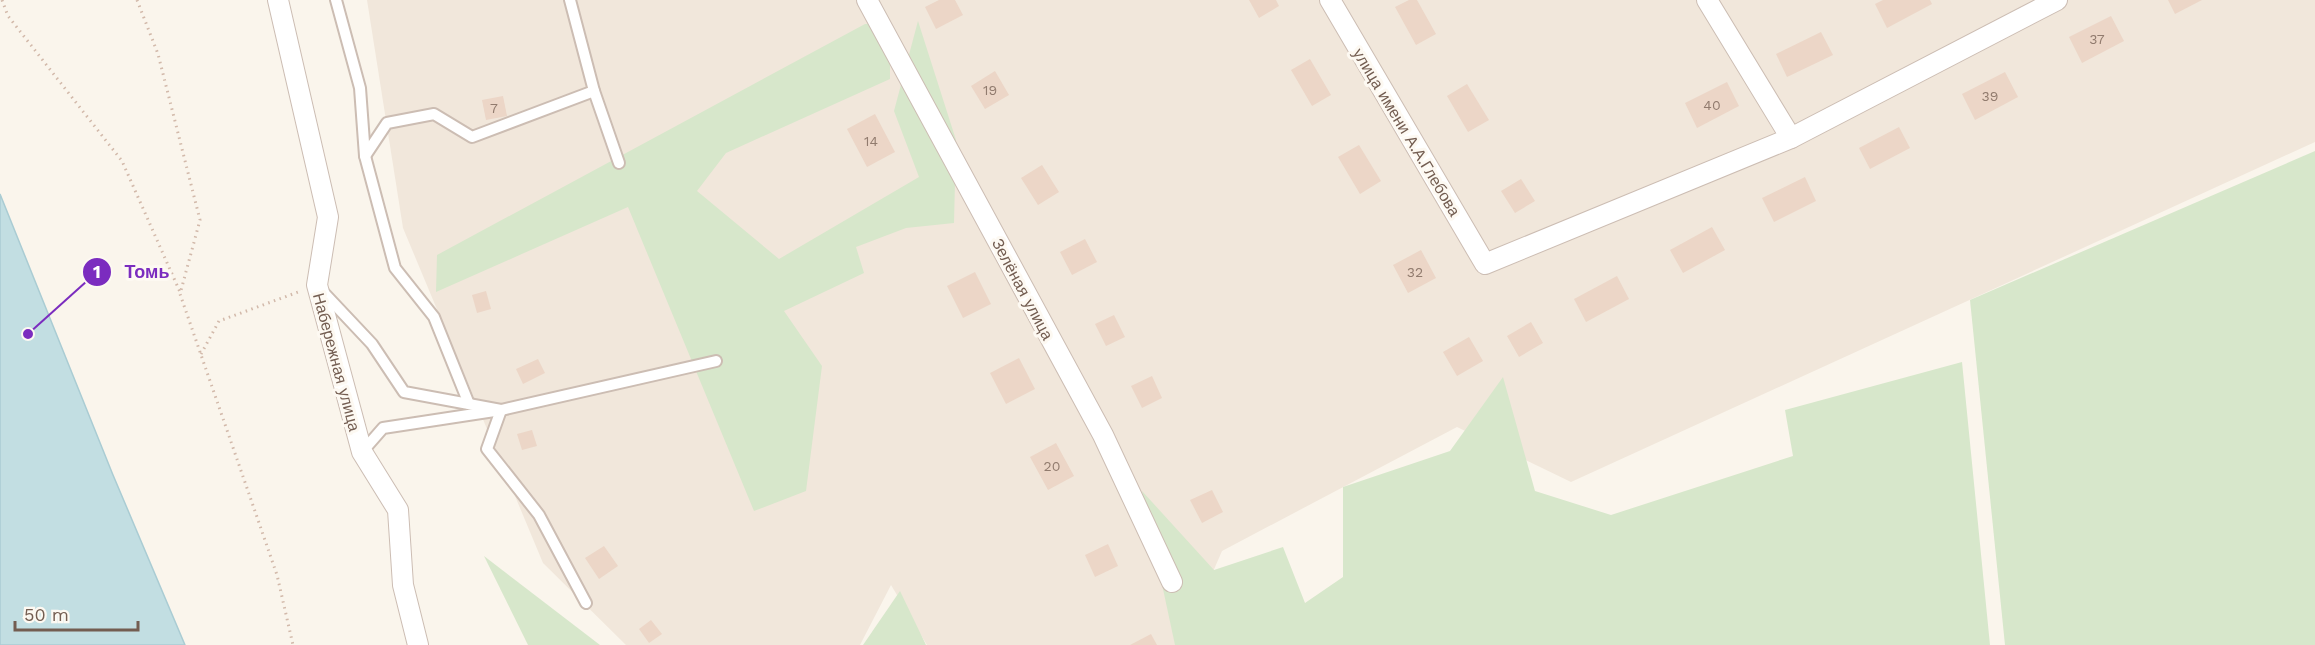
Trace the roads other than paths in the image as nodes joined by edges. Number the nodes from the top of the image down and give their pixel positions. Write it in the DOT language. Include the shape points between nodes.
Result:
graph roads {
  1 [pos="278,0"];
  2 [pos="336,0"];
  3 [pos="570,0"];
  4 [pos="867,0"];
  5 [pos="1330,0"];
  6 [pos="1707,0"];
  7 [pos="2057,0"];
  8 [pos="594,91"];
  9 [pos="1791,138"];
  10 [pos="365,156"];
  11 [pos="619,163"];
  12 [pos="317,285"];
  13 [pos="716,361"];
  14 [pos="469,404"];
  15 [pos="501,410"];
  16 [pos="362,452"];
  17 [pos="1172,582"];
  18 [pos="586,603"];
  19 [pos="418,645"];
  1 -- 12 [label="street, Набережная улица" via="327,217"];
  2 -- 10 [label="lane" via="360,88"];
  3 -- 8 [label="lane"];
  4 -- 17 [label="street, Зелёная улица" via="1102,435"];
  5 -- 9 [label="street, улица имени А.А.Глебова" via="1485,264"];
  6 -- 9 [label="street"];
  7 -- 9 [label="street"];
  8 -- 10 [label="lane" via="472,137 434,114 387,123"];
  8 -- 11 [label="lane"];
  10 -- 14 [label="lane" via="396,268 434,317"];
  12 -- 14 [label="lane" via="372,344 404,392"];
  12 -- 16 [label="street, Набережная улица"];
  13 -- 15 [label="lane"];
  14 -- 15 [label="lane"];
  15 -- 16 [label="lane" via="383,428"];
  15 -- 18 [label="lane" via="487,449 539,515"];
  16 -- 19 [label="street, Набережная улица" via="398,510 403,585"];
}
